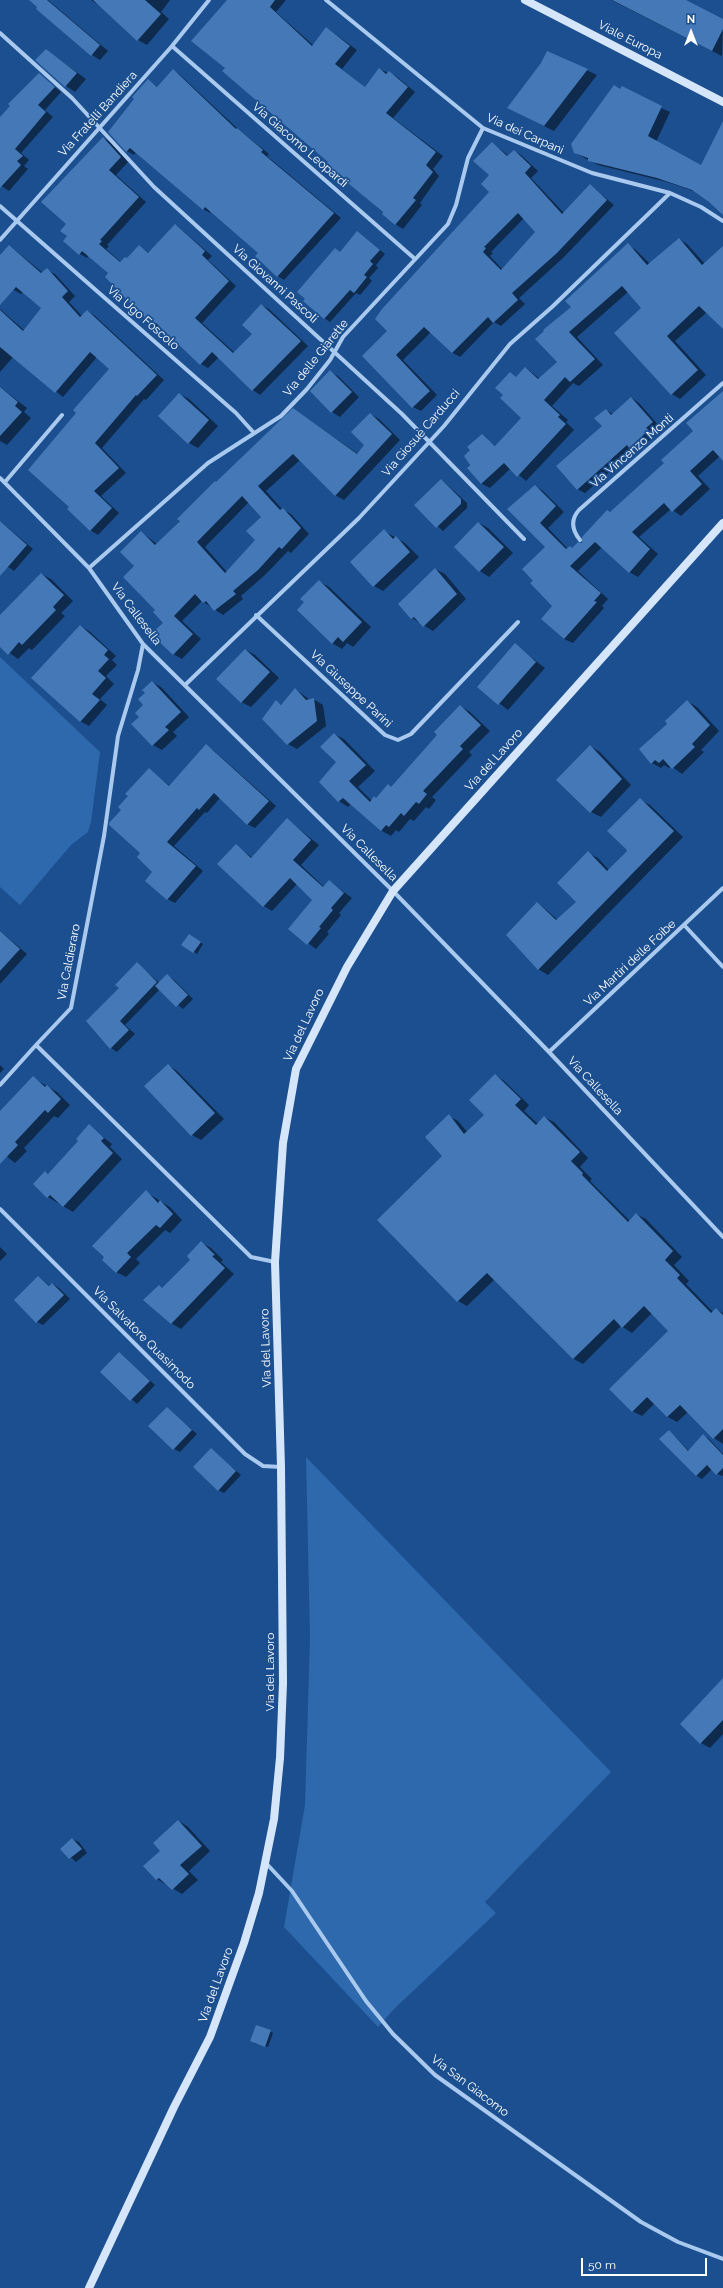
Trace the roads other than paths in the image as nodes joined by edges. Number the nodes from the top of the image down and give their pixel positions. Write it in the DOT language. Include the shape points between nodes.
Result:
graph roads {
  1 [pos="209,0"];
  2 [pos="326,0"];
  3 [pos="525,0"];
  4 [pos="0,33"];
  5 [pos="172,46"];
  6 [pos="723,102"];
  7 [pos="98,128"];
  8 [pos="483,128"];
  9 [pos="670,193"];
  10 [pos="0,206"];
  11 [pos="17,220"];
  12 [pos="723,222"];
  13 [pos="0,240"];
  14 [pos="415,259"];
  15 [pos="334,351"];
  16 [pos="723,383"];
  17 [pos="62,415"];
  18 [pos="254,434"];
  19 [pos="429,443"];
  20 [pos="0,478"];
  21 [pos="5,482"];
  22 [pos="723,523"];
  23 [pos="524,539"];
  24 [pos="580,540"];
  25 [pos="89,568"];
  26 [pos="256,615"];
  27 [pos="518,622"];
  28 [pos="143,644"];
  29 [pos="185,685"];
  30 [pos="723,888"];
  31 [pos="393,891"];
  32 [pos="685,926"];
  33 [pos="723,967"];
  34 [pos="36,1046"];
  35 [pos="549,1052"];
  36 [pos="0,1085"];
  37 [pos="0,1209"];
  38 [pos="723,1237"];
  39 [pos="276,1262"];
  40 [pos="281,1467"];
  41 [pos="265,1862"];
  42 [pos="723,2258"];
  43 [pos="89,2288"];
  1 -- 5 [label="street, Via Fratelli Bandiera"];
  2 -- 8 [label="street, Via dei Carpani"];
  3 -- 6 [label="street, Viale Europa"];
  4 -- 7 [label="street, Via Giovanni Pascoli" via="72,98"];
  5 -- 7 [label="street, Via Fratelli Bandiera"];
  5 -- 14 [label="street, Via Giacomo Leopardi"];
  7 -- 11 [label="street, Via Fratelli Bandiera"];
  7 -- 15 [label="street, Via Giovanni Pascoli" via="154,187"];
  8 -- 9 [label="street, Via dei Carpani" via="592,173"];
  8 -- 14 [label="street, Via delle Giarette" via="468,158 456,205 448,224"];
  9 -- 12 [label="street, Via dei Carpani" via="701,206"];
  9 -- 19 [label="street, Via Giosuè Carducci" via="510,344"];
  10 -- 11 [label="street, Via Ugo Foscolo"];
  11 -- 13 [label="street, Via Fratelli Bandiera"];
  11 -- 18 [label="street, Via Ugo Foscolo" via="236,413"];
  14 -- 15 [label="street, Via delle Giarette"];
  15 -- 18 [label="street, Via delle Giarette" via="307,389 281,416"];
  15 -- 19 [label="street, Via Giovanni Pascoli" via="402,414"];
  16 -- 24 [label="street, Via Vincenzo Monti" via="579,510 572,522"];
  17 -- 21 [label="street"];
  18 -- 25 [label="street, Via delle Giarette" via="198,471"];
  19 -- 23 [label="street, Via Giovanni Pascoli"];
  19 -- 26 [label="street, Via Giosuè Carducci" via="359,518"];
  20 -- 21 [label="street, Via Callesella"];
  21 -- 25 [label="street, Via Callesella"];
  22 -- 31 [label="street, Via del Lavoro"];
  25 -- 28 [label="street, Via Callesella"];
  26 -- 27 [label="street, Via Giuseppe Parini" via="385,735 398,740 412,734"];
  26 -- 29 [label="street, Via Giosuè Carducci"];
  28 -- 29 [label="street, Via Callesella"];
  28 -- 34 [label="street, Via Caldieraro" via="118,736 104,836 71,1008"];
  29 -- 31 [label="street, Via Callesella"];
  30 -- 32 [label="street, Via Martiri delle Foibe"];
  31 -- 35 [label="street, Via Callesella"];
  31 -- 39 [label="street, Via del Lavoro" via="340,979 296,1069 283,1143"];
  32 -- 33 [label="street"];
  32 -- 35 [label="street, Via Martiri delle Foibe"];
  34 -- 36 [label="street, Via Caldieraro"];
  34 -- 39 [label="street" via="251,1257"];
  35 -- 38 [label="street, Via Callesella"];
  37 -- 40 [label="street, Via Salvatore Quasimodo" via="245,1454 263,1466"];
  39 -- 40 [label="street, Via del Lavoro"];
  40 -- 41 [label="street, Via del Lavoro" via="283,1683 280,1758 274,1819"];
  41 -- 42 [label="street, Via San Giacomo" via="292,1891 366,2001 393,2034 435,2075 641,2222 678,2242"];
  41 -- 43 [label="street, Via del Lavoro" via="244,1943 210,2037"];
}
